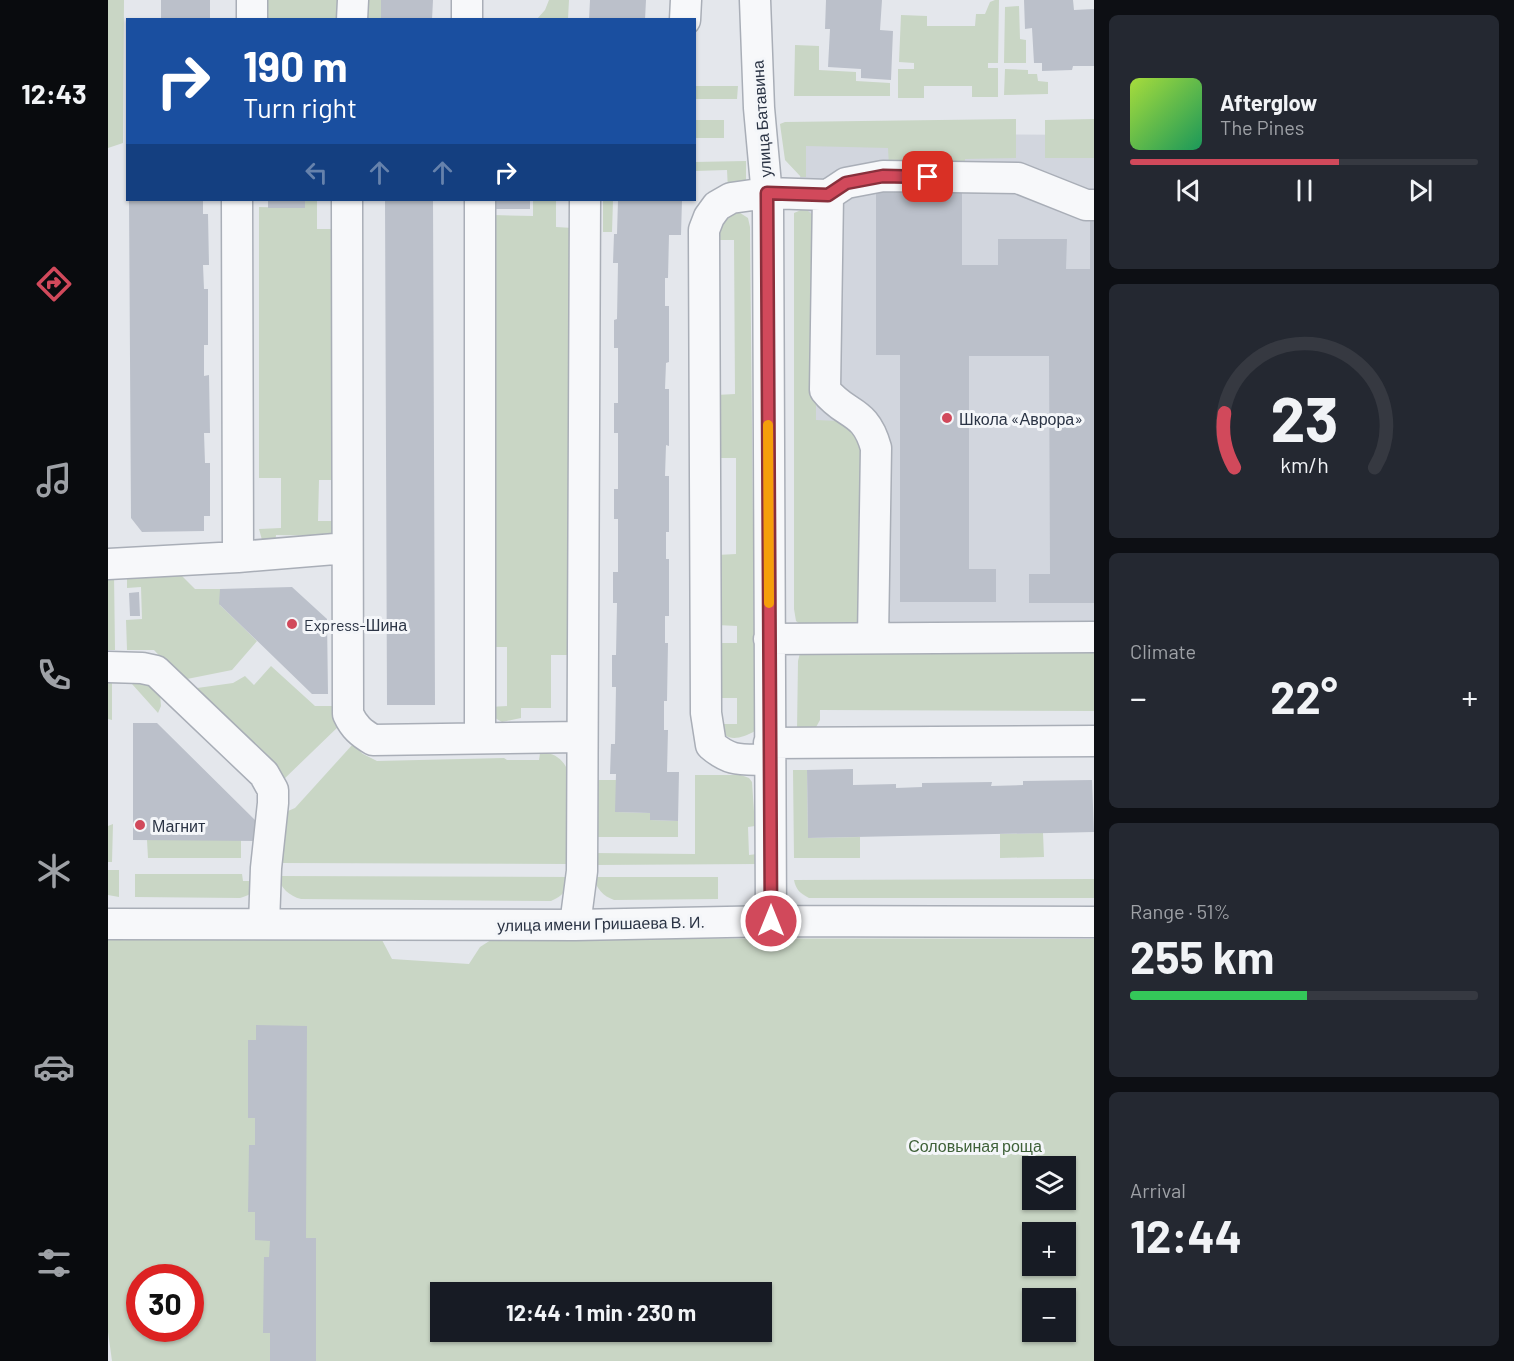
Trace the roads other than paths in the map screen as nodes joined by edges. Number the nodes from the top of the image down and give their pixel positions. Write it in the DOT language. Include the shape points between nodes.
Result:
graph roads {
  1 [pos="252,0"];
  2 [pos="353,0"];
  3 [pos="467,0"];
  4 [pos="686,0"];
  5 [pos="755,0"];
  6 [pos="252,18"];
  7 [pos="352,18"];
  8 [pos="467,18"];
  9 [pos="685,18"];
  10 [pos="767,193"];
  11 [pos="828,195"];
  12 [pos="237,201"];
  13 [pos="347,201"];
  14 [pos="480,201"];
  15 [pos="585,201"];
  16 [pos="1094,206"];
  17 [pos="348,548"];
  18 [pos="238,557"];
  19 [pos="108,564"];
  20 [pos="1094,637"];
  21 [pos="873,638"];
  22 [pos="769,639"];
  23 [pos="108,667"];
  24 [pos="581,736"];
  25 [pos="480,737"];
  26 [pos="1094,741"];
  27 [pos="769,751"];
  28 [pos="771,921"];
  29 [pos="1094,922"];
  30 [pos="108,924"];
  31 [pos="264,924"];
  32 [pos="575,925"];
  1 -- 6 [label="street"];
  2 -- 7 [label="street"];
  3 -- 8 [label="street"];
  4 -- 9 [label="street"];
  5 -- 10 [label="street, улица Батавина"];
  10 -- 11 [label="street"];
  10 -- 22 [label="street, улица Батавина"];
  10 -- 27 [label="street" via="731,198 717,206 704,230 705,598 706,713 711,745 724,756 736,759"];
  11 -- 16 [label="street" via="846,183 883,176 1018,178"];
  11 -- 21 [label="street" via="825,390 833,400 859,416 872,431 876,448"];
  12 -- 18 [label="street"];
  13 -- 17 [label="street"];
  14 -- 25 [label="street"];
  15 -- 24 [label="street"];
  17 -- 18 [label="street"];
  17 -- 25 [label="street" via="348,714 356,729 374,740"];
  18 -- 19 [label="street"];
  20 -- 21 [label="street"];
  21 -- 22 [label="street"];
  22 -- 27 [label="street, улица Батавина"];
  23 -- 31 [label="street" via="156,670 264,774 273,790 273,802"];
  24 -- 25 [label="street"];
  24 -- 32 [label="street" via="582,872"];
  26 -- 27 [label="street"];
  27 -- 28 [label="street, улица Батавина"];
  28 -- 29 [label="street, улица имени Гришаева В. И."];
  28 -- 32 [label="street, улица имени Гришаева В. И."];
  30 -- 31 [label="street, улица имени Гришаева В. И."];
  31 -- 32 [label="street, улица имени Гришаева В. И."];
}
